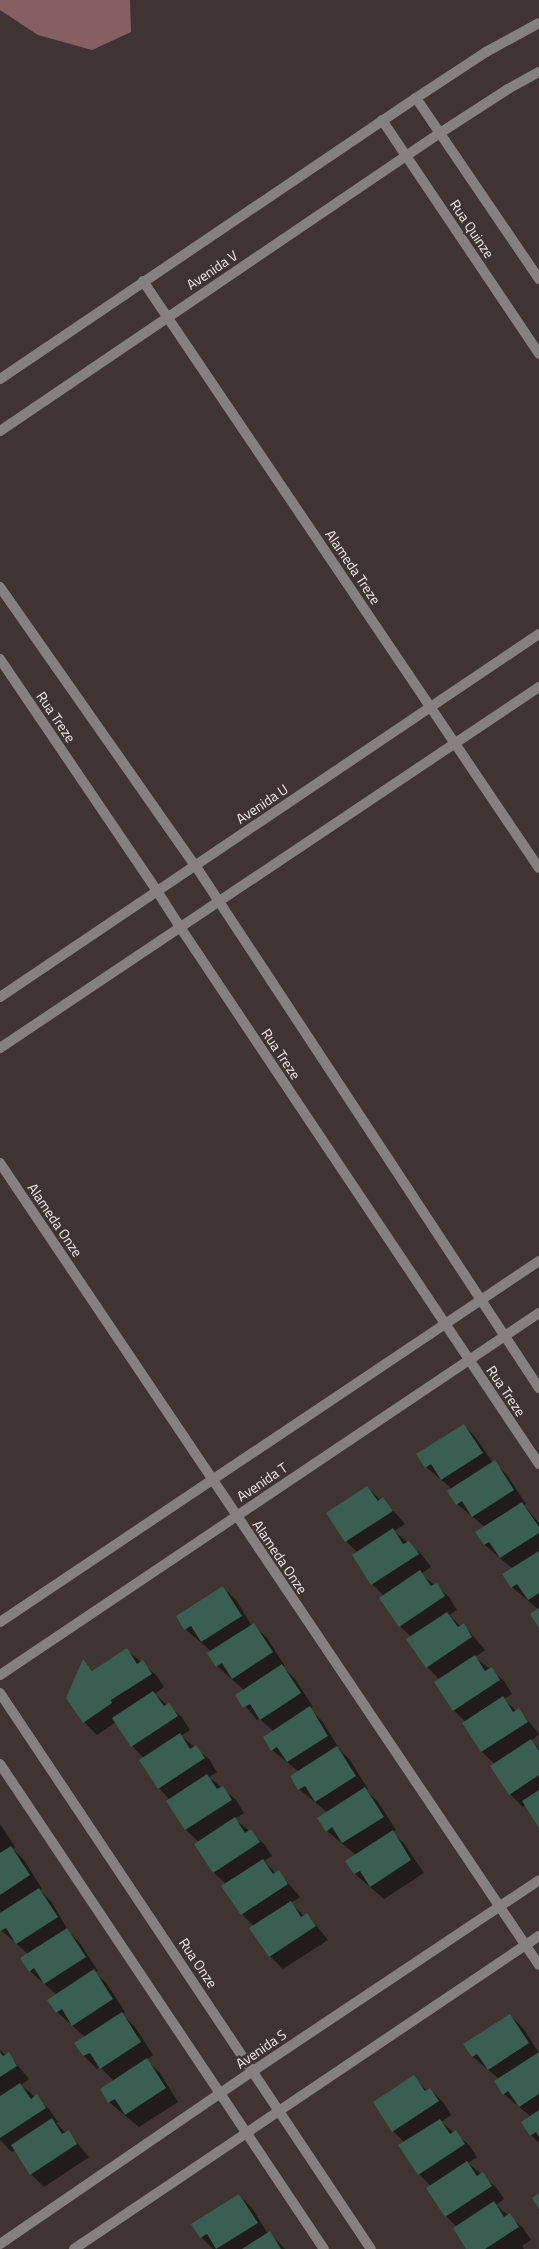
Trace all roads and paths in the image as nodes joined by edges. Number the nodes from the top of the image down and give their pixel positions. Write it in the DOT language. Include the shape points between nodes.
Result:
graph roads {
  1 [pos="539,23"];
  2 [pos="539,72"];
  3 [pos="416,98"];
  4 [pos="382,120"];
  5 [pos="440,133"];
  6 [pos="406,156"];
  7 [pos="539,279"];
  8 [pos="144,282"];
  9 [pos="168,317"];
  10 [pos="539,354"];
  11 [pos="0,379"];
  12 [pos="0,431"];
  13 [pos="0,587"];
  14 [pos="539,634"];
  15 [pos="0,659"];
  16 [pos="539,686"];
  17 [pos="431,706"];
  18 [pos="455,743"];
  19 [pos="194,865"];
  20 [pos="539,868"];
  21 [pos="157,891"];
  22 [pos="218,902"];
  23 [pos="180,927"];
  24 [pos="0,996"];
  25 [pos="0,1048"];
  26 [pos="0,1162"];
  27 [pos="539,1262"];
  28 [pos="480,1301"];
  29 [pos="539,1314"];
  30 [pos="444,1325"];
  31 [pos="505,1336"];
  32 [pos="469,1361"];
  33 [pos="539,1388"];
  34 [pos="539,1464"];
  35 [pos="212,1481"];
  36 [pos="236,1516"];
  37 [pos="0,1622"];
  38 [pos="0,1675"];
  39 [pos="0,1693"];
  40 [pos="0,1764"];
  41 [pos="539,1880"];
  42 [pos="500,1906"];
  43 [pos="539,1936"];
  44 [pos="525,1945"];
  45 [pos="539,1965"];
  46 [pos="253,2070"];
  47 [pos="219,2095"];
  48 [pos="280,2109"];
  49 [pos="245,2133"];
  50 [pos="0,2244"];
  51 [pos="74,2249"];
  52 [pos="324,2249"];
  53 [pos="371,2249"];
  1 -- 3 [label="street, Avenida V" via="486,52"];
  2 -- 5 [label="street, Avenida V"];
  3 -- 4 [label="street, Avenida V"];
  3 -- 5 [label="street, Rua Quinze"];
  4 -- 6 [label="street, Rua Quinze"];
  4 -- 8 [label="street, Avenida V"];
  5 -- 6 [label="street, Avenida V"];
  5 -- 7 [label="street, Rua Quinze"];
  6 -- 9 [label="street, Avenida V"];
  6 -- 10 [label="street, Rua Quinze"];
  8 -- 9 [label="street, Alameda Treze"];
  8 -- 11 [label="street, Avenida V"];
  9 -- 12 [label="street, Avenida V"];
  9 -- 17 [label="street, Alameda Treze"];
  13 -- 19 [label="street, Rua Treze"];
  14 -- 17 [label="street, Avenida U"];
  15 -- 21 [label="street, Rua Treze"];
  16 -- 18 [label="street"];
  17 -- 18 [label="street, Alameda Treze"];
  17 -- 19 [label="street, Avenida U"];
  18 -- 20 [label="street, Alameda Treze"];
  18 -- 22 [label="street"];
  19 -- 21 [label="street, Avenida U"];
  19 -- 22 [label="street, Rua Treze"];
  21 -- 23 [label="street, Rua Treze"];
  21 -- 24 [label="street, Avenida U"];
  22 -- 23 [label="street"];
  22 -- 28 [label="street, Rua Treze"];
  23 -- 25 [label="street"];
  23 -- 30 [label="street, Rua Treze"];
  26 -- 35 [label="street, Alameda Onze"];
  27 -- 28 [label="street, Avenida T"];
  28 -- 30 [label="street, Avenida T"];
  28 -- 31 [label="street, Rua Treze"];
  29 -- 31 [label="street, Avenida T"];
  30 -- 32 [label="street, Rua Treze"];
  30 -- 35 [label="street, Avenida T"];
  31 -- 32 [label="street, Avenida T"];
  31 -- 33 [label="street, Rua Treze"];
  32 -- 34 [label="street, Rua Treze"];
  32 -- 36 [label="street, Avenida T"];
  35 -- 36 [label="street, Alameda Onze"];
  35 -- 37 [label="street, Avenida T"];
  36 -- 38 [label="street, Avenida T"];
  36 -- 42 [label="street, Alameda Onze"];
  39 -- 46 [label="street, Rua Onze"];
  40 -- 47 [label="street"];
  41 -- 42 [label="street, Avenida S"];
  42 -- 44 [label="street, Alameda Onze"];
  42 -- 46 [label="street, Avenida S"];
  43 -- 44 [label="street"];
  44 -- 45 [label="street, Alameda Onze"];
  44 -- 48 [label="street"];
  46 -- 47 [label="street, Avenida S"];
  46 -- 48 [label="street, Rua Onze"];
  47 -- 49 [label="street"];
  47 -- 50 [label="street, Avenida S"];
  48 -- 49 [label="street"];
  48 -- 53 [label="street, Rua Onze"];
  49 -- 51 [label="street"];
  49 -- 52 [label="street"];
}
